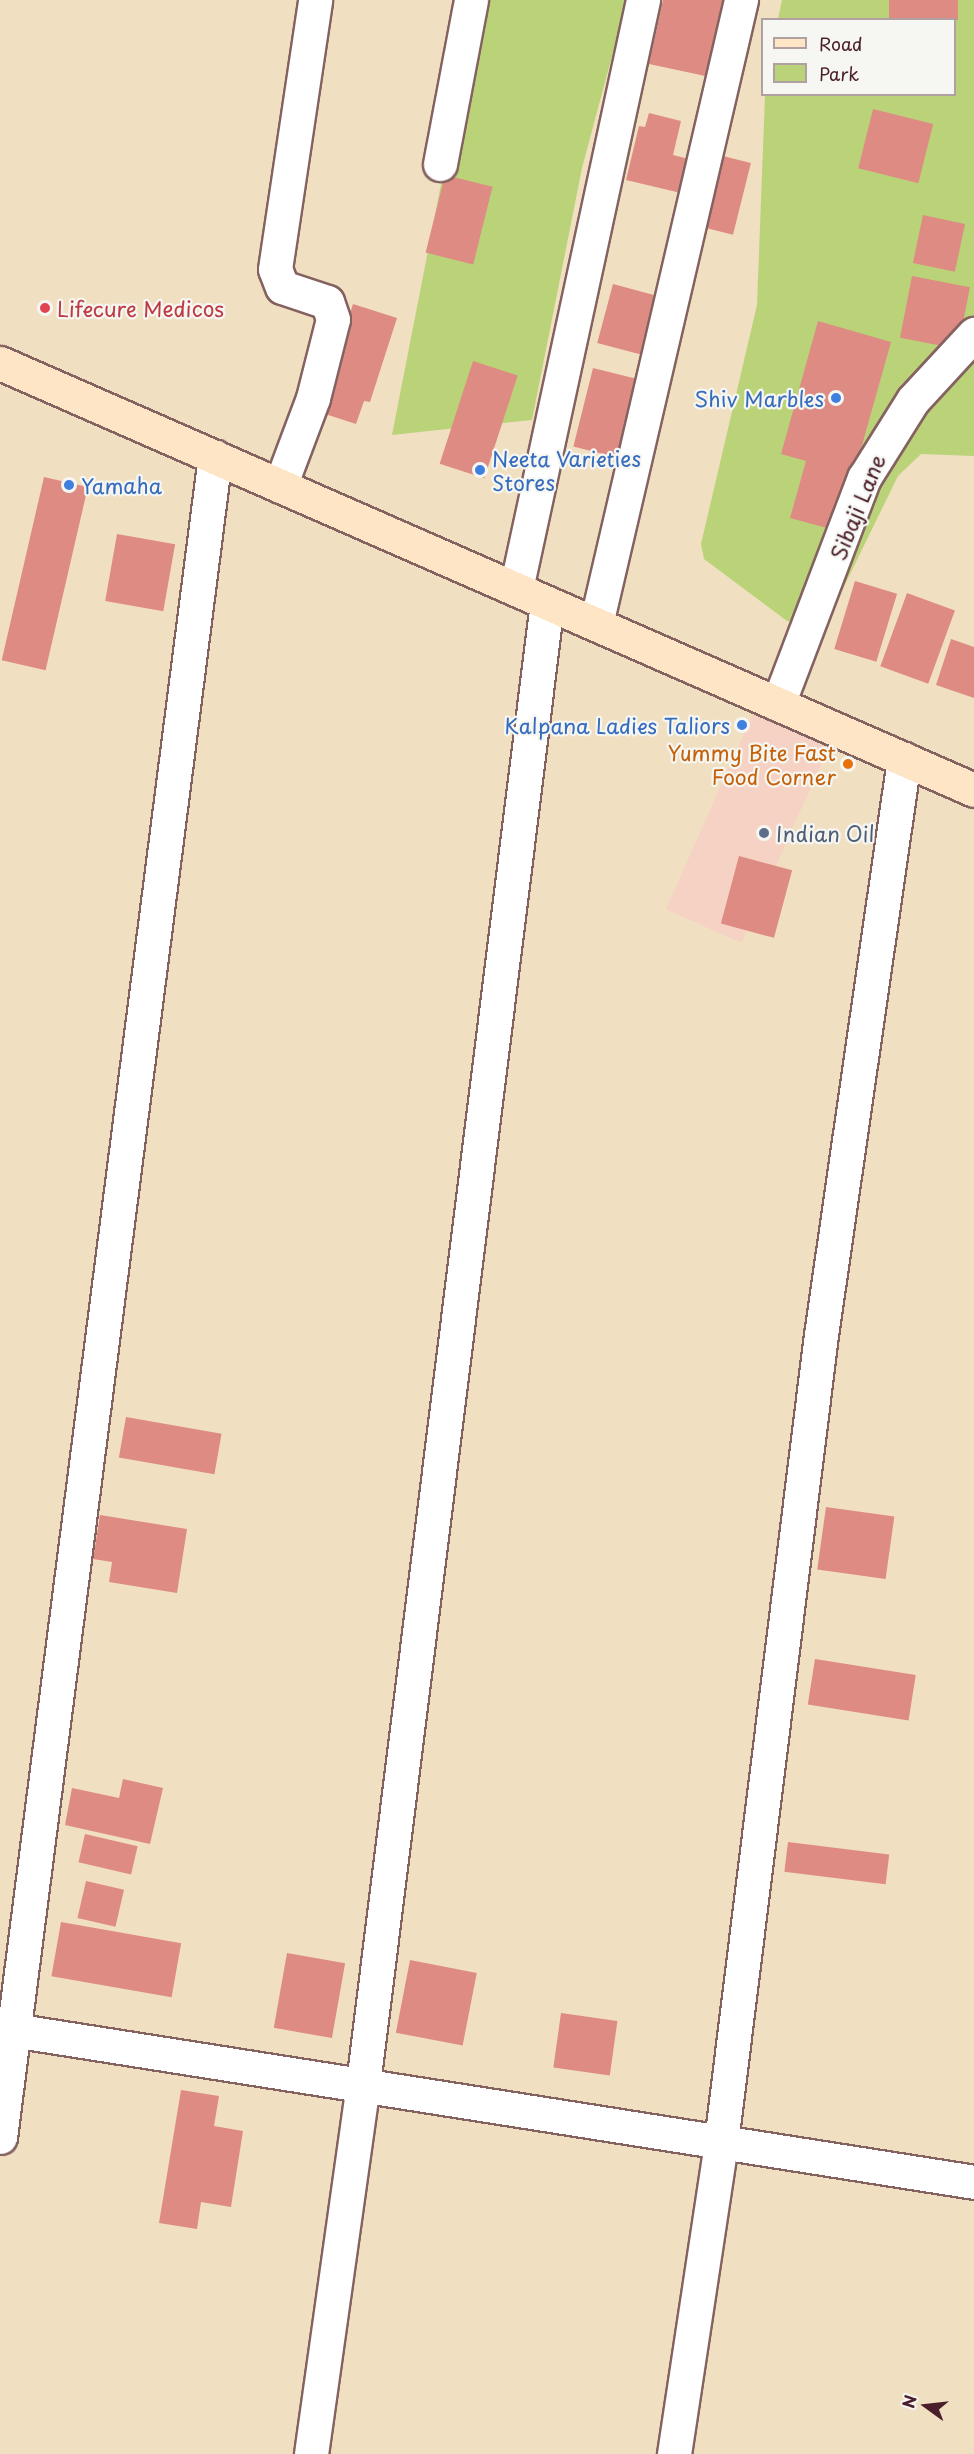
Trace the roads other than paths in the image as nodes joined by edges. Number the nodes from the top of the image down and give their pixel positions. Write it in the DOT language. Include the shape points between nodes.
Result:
graph roads {
  1 [pos="315,0"];
  2 [pos="471,0"];
  3 [pos="643,0"];
  4 [pos="741,0"];
  5 [pos="440,164"];
  6 [pos="974,334"];
  7 [pos="0,363"];
  8 [pos="215,458"];
  9 [pos="280,486"];
  10 [pos="516,589"];
  11 [pos="547,603"];
  12 [pos="596,624"];
  13 [pos="778,704"];
  14 [pos="904,759"];
  15 [pos="974,790"];
  16 [pos="9,2029"];
  17 [pos="363,2084"];
  18 [pos="0,2137"];
  19 [pos="721,2142"];
  20 [pos="974,2182"];
  21 [pos="311,2454"];
  22 [pos="674,2454"];
  1 -- 9 [label="street" via="275,263 282,287 322,299 333,311 313,398"];
  2 -- 5 [label="street"];
  3 -- 10 [label="street"];
  4 -- 12 [label="street"];
  6 -- 13 [label="street, Sibaji Lane" via="913,400 864,478"];
  7 -- 8 [label="main road"];
  8 -- 9 [label="main road"];
  8 -- 16 [label="street"];
  9 -- 10 [label="main road"];
  10 -- 11 [label="main road"];
  11 -- 12 [label="main road"];
  11 -- 17 [label="street"];
  12 -- 13 [label="main road"];
  13 -- 14 [label="main road"];
  14 -- 15 [label="main road"];
  14 -- 19 [label="street" via="821,1335"];
  16 -- 17 [label="street"];
  16 -- 18 [label="street"];
  17 -- 19 [label="street"];
  17 -- 21 [label="street"];
  19 -- 20 [label="street"];
  19 -- 22 [label="street"];
}
